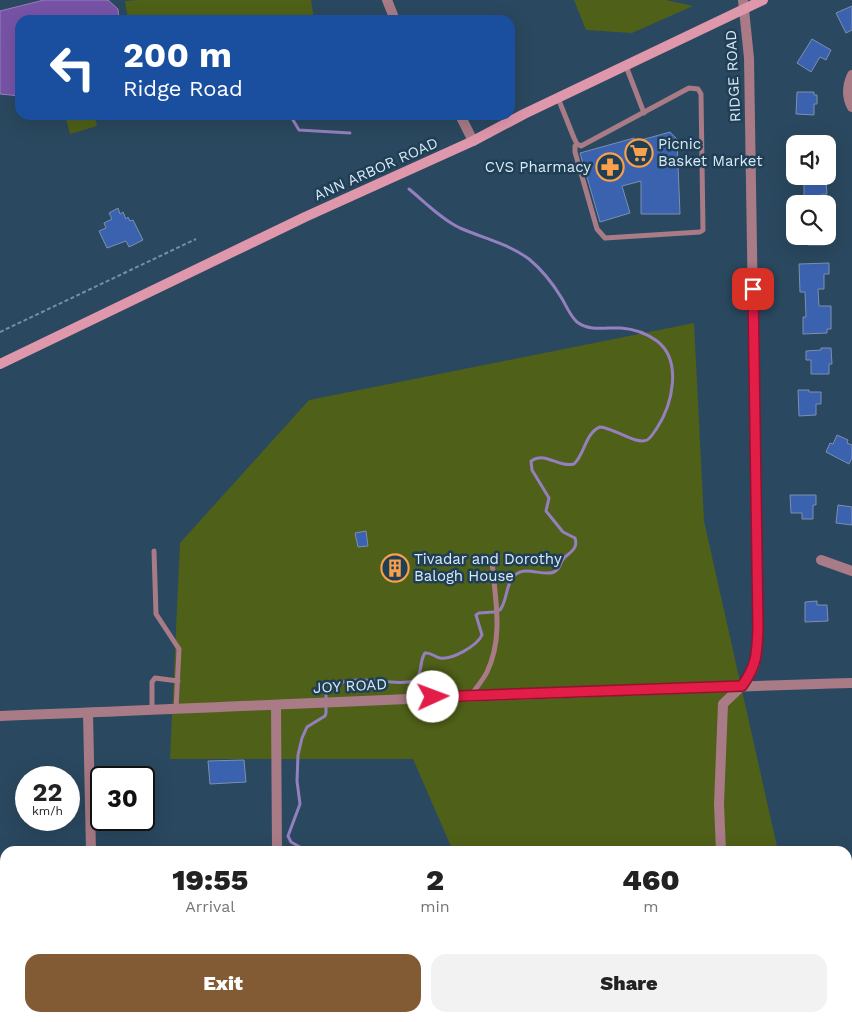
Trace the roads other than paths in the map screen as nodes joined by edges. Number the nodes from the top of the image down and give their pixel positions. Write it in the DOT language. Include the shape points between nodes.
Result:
graph roads {
  1 [pos="387,0"];
  2 [pos="764,0"];
  3 [pos="743,4"];
  4 [pos="393,15"];
  5 [pos="626,65"];
  6 [pos="852,75"];
  7 [pos="558,97"];
  8 [pos="852,107"];
  9 [pos="644,112"];
  10 [pos="515,119"];
  11 [pos="462,120"];
  12 [pos="514,120"];
  13 [pos="473,141"];
  14 [pos="577,144"];
  15 [pos="0,364"];
  16 [pos="154,551"];
  17 [pos="821,560"];
  18 [pos="492,561"];
  19 [pos="852,571"];
  20 [pos="178,681"];
  21 [pos="852,683"];
  22 [pos="742,686"];
  23 [pos="471,696"];
  24 [pos="276,706"];
  25 [pos="152,710"];
  26 [pos="176,710"];
  27 [pos="88,713"];
  28 [pos="0,716"];
  29 [pos="91,846"];
  30 [pos="276,846"];
  31 [pos="721,846"];
  1 -- 4 [label="street"];
  2 -- 3 [label="main road, ANN ARBOR ROAD"];
  3 -- 5 [label="main road, ANN ARBOR ROAD"];
  3 -- 22 [label="street, RIDGE ROAD" via="749,58 758,628 752,672"];
  5 -- 7 [label="main road, ANN ARBOR ROAD"];
  5 -- 9 [label="lane"];
  6 -- 8 [label="street" via="847,90"];
  7 -- 10 [label="main road, ANN ARBOR ROAD"];
  7 -- 14 [label="lane"];
  9 -- 14 [label="lane" via="580,146"];
  9 -- 14 [label="lane" via="690,88 698,89 701,94 700,232 605,238 597,229 574,152"];
  11 -- 13 [label="street"];
  12 -- 13 [label="main road, ANN ARBOR ROAD"];
  13 -- 15 [label="main road, ANN ARBOR ROAD" via="297,221"];
  16 -- 20 [label="lane" via="156,614 179,649"];
  17 -- 19 [label="street"];
  18 -- 23 [label="lane" via="498,632 486,674"];
  20 -- 25 [label="lane" via="155,678 152,682"];
  20 -- 26 [label="lane"];
  21 -- 22 [label="street, JOY ROAD"];
  22 -- 23 [label="street, JOY ROAD"];
  22 -- 31 [label="street, RIDGE ROAD" via="723,704"];
  23 -- 24 [label="street, JOY ROAD"];
  24 -- 26 [label="street, JOY ROAD"];
  24 -- 30 [label="street"];
  25 -- 26 [label="street, JOY ROAD"];
  25 -- 27 [label="street, JOY ROAD"];
  27 -- 28 [label="street, JOY ROAD"];
  27 -- 29 [label="street"];
}
